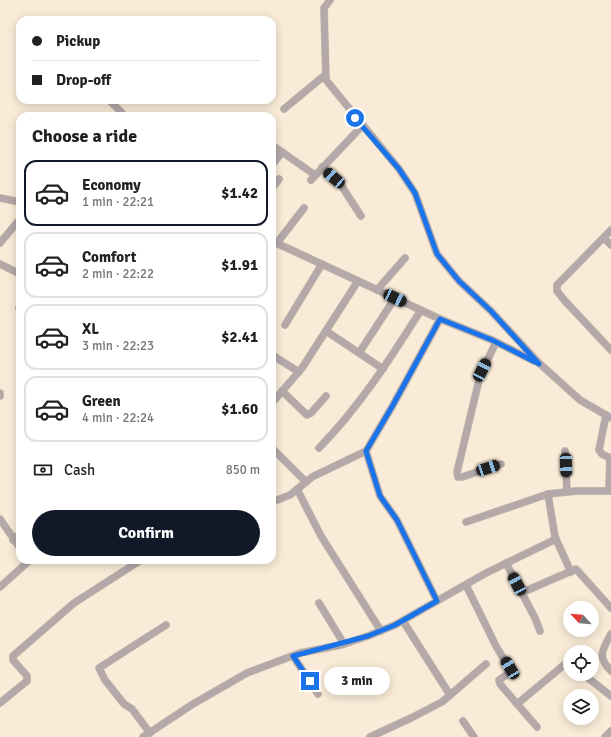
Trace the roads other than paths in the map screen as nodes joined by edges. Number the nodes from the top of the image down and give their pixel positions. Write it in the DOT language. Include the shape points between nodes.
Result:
graph roads {
  1 [pos="330,0"];
  2 [pos="325,75"];
  3 [pos="113,104"];
  4 [pos="284,109"];
  5 [pos="121,112"];
  6 [pos="362,126"];
  7 [pos="276,148"];
  8 [pos="282,152"];
  9 [pos="276,160"];
  10 [pos="322,168"];
  11 [pos="279,179"];
  12 [pos="276,183"];
  13 [pos="0,198"];
  14 [pos="16,201"];
  15 [pos="304,208"];
  16 [pos="361,216"];
  17 [pos="16,224"];
  18 [pos="611,230"];
  19 [pos="604,238"];
  20 [pos="276,241"];
  21 [pos="276,242"];
  22 [pos="0,243"];
  23 [pos="611,245"];
  24 [pos="405,258"];
  25 [pos="0,264"];
  26 [pos="322,264"];
  27 [pos="16,272"];
  28 [pos="358,281"];
  29 [pos="377,290"];
  30 [pos="395,298"];
  31 [pos="421,310"];
  32 [pos="440,319"];
  33 [pos="285,326"];
  34 [pos="326,331"];
  35 [pos="496,342"];
  36 [pos="611,350"];
  37 [pos="359,353"];
  38 [pos="276,358"];
  39 [pos="539,364"];
  40 [pos="383,369"];
  41 [pos="299,372"];
  42 [pos="282,391"];
  43 [pos="0,393"];
  44 [pos="0,396"];
  45 [pos="326,396"];
  46 [pos="276,398"];
  47 [pos="608,416"];
  48 [pos="319,448"];
  49 [pos="366,451"];
  50 [pos="565,451"];
  51 [pos="276,452"];
  52 [pos="501,464"];
  53 [pos="306,482"];
  54 [pos="297,489"];
  55 [pos="610,491"];
  56 [pos="566,492"];
  57 [pos="548,494"];
  58 [pos="276,500"];
  59 [pos="0,519"];
  60 [pos="466,522"];
  61 [pos="16,537"];
  62 [pos="556,539"];
  63 [pos="13,540"];
  64 [pos="16,543"];
  65 [pos="506,563"];
  66 [pos="26,564"];
  67 [pos="135,564"];
  68 [pos="571,572"];
  69 [pos="466,585"];
  70 [pos="0,587"];
  71 [pos="522,593"];
  72 [pos="437,601"];
  73 [pos="319,603"];
  74 [pos="611,608"];
  75 [pos="403,620"];
  76 [pos="166,625"];
  77 [pos="381,631"];
  78 [pos="540,631"];
  79 [pos="611,634"];
  80 [pos="344,644"];
  81 [pos="293,656"];
  82 [pos="486,664"];
  83 [pos="563,665"];
  84 [pos="611,671"];
  85 [pos="592,681"];
  86 [pos="318,694"];
  87 [pos="450,695"];
  88 [pos="611,696"];
  89 [pos="0,703"];
  90 [pos="517,704"];
  91 [pos="463,721"];
  92 [pos="538,727"];
  93 [pos="611,731"];
  94 [pos="147,735"];
  95 [pos="370,737"];
  96 [pos="474,737"];
  97 [pos="605,737"];
  1 -- 2 [label="street" via="324,8"];
  2 -- 4 [label="street"];
  2 -- 6 [label="street" via="326,80"];
  3 -- 5 [label="street"];
  6 -- 10 [label="street"];
  6 -- 39 [label="street" via="399,169 415,193 437,254 459,281 491,311"];
  7 -- 8 [label="street"];
  8 -- 9 [label="street"];
  8 -- 10 [label="street" via="313,178"];
  10 -- 16 [label="street" via="339,182"];
  11 -- 12 [label="street"];
  13 -- 14 [label="street"];
  15 -- 20 [label="street"];
  17 -- 22 [label="street"];
  18 -- 19 [label="street"];
  19 -- 23 [label="street"];
  19 -- 36 [label="street" via="557,285 557,291"];
  21 -- 26 [label="street"];
  24 -- 29 [label="street"];
  25 -- 27 [label="street"];
  26 -- 28 [label="street"];
  26 -- 33 [label="street"];
  28 -- 29 [label="street"];
  28 -- 34 [label="street"];
  29 -- 30 [label="street"];
  30 -- 31 [label="street"];
  30 -- 37 [label="street"];
  31 -- 32 [label="street"];
  31 -- 40 [label="street"];
  32 -- 35 [label="street"];
  32 -- 49 [label="street"];
  34 -- 37 [label="street"];
  34 -- 41 [label="street"];
  35 -- 39 [label="street"];
  35 -- 52 [label="street" via="480,376 457,472 458,477"];
  37 -- 40 [label="street"];
  38 -- 41 [label="street"];
  39 -- 47 [label="street" via="580,400"];
  40 -- 48 [label="street" via="342,424"];
  41 -- 42 [label="street"];
  42 -- 45 [label="street" via="307,415"];
  42 -- 46 [label="street"];
  43 -- 44 [label="street"];
  47 -- 55 [label="street" via="599,450 610,458"];
  49 -- 53 [label="street"];
  49 -- 72 [label="street" via="380,496 397,520"];
  50 -- 56 [label="street"];
  51 -- 53 [label="street"];
  53 -- 54 [label="street"];
  54 -- 58 [label="street"];
  54 -- 77 [label="street" via="321,536"];
  55 -- 56 [label="street"];
  56 -- 57 [label="street"];
  57 -- 60 [label="street"];
  57 -- 62 [label="street"];
  59 -- 63 [label="street"];
  61 -- 63 [label="street"];
  62 -- 65 [label="street"];
  62 -- 68 [label="street"];
  63 -- 64 [label="street"];
  65 -- 69 [label="street"];
  65 -- 71 [label="street"];
  66 -- 70 [label="street"];
  67 -- 89 [label="street" via="74,603 14,656 13,660 27,676 27,681"];
  68 -- 71 [label="street"];
  68 -- 74 [label="street" via="576,569"];
  69 -- 72 [label="street"];
  69 -- 90 [label="street" via="496,646 510,668 509,673 499,680"];
  71 -- 78 [label="street"];
  72 -- 75 [label="street"];
  73 -- 80 [label="street"];
  75 -- 77 [label="street"];
  75 -- 87 [label="street"];
  76 -- 94 [label="street" via="99,668 124,704 132,709"];
  77 -- 80 [label="street"];
  79 -- 84 [label="street" via="601,657"];
  80 -- 81 [label="street"];
  81 -- 86 [label="street"];
  81 -- 94 [label="street" via="247,673 193,704"];
  82 -- 87 [label="street"];
  83 -- 90 [label="street"];
  85 -- 88 [label="street"];
  87 -- 95 [label="street" via="442,702"];
  90 -- 92 [label="street"];
  91 -- 96 [label="street"];
  93 -- 97 [label="street"];
}
